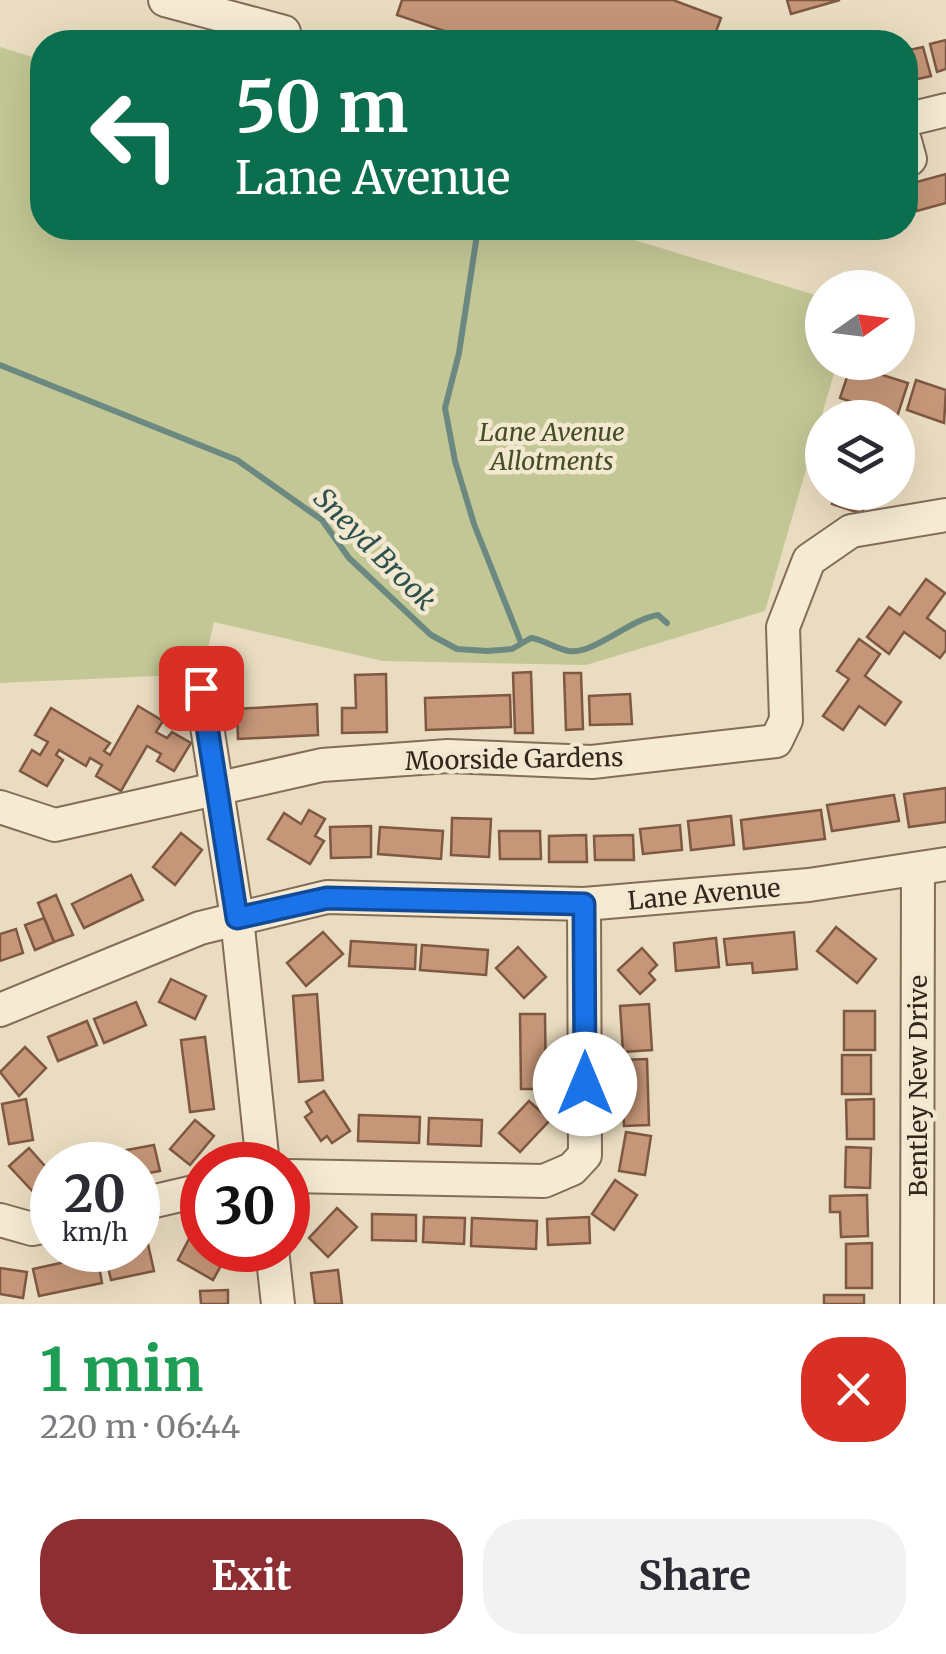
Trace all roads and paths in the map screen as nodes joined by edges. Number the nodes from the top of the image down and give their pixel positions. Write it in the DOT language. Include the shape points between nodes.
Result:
graph roads {
  1 [pos="165,0"];
  2 [pos="277,30"];
  3 [pos="946,110"];
  4 [pos="918,117"];
  5 [pos="946,515"];
  6 [pos="201,688"];
  7 [pos="219,788"];
  8 [pos="0,807"];
  9 [pos="932,866"];
  10 [pos="584,904"];
  11 [pos="237,918"];
  12 [pos="0,1010"];
  13 [pos="261,1142"];
  14 [pos="310,1176"];
  15 [pos="0,1220"];
  16 [pos="30,1229"];
  17 [pos="274,1272"];
  18 [pos="278,1304"];
  19 [pos="918,1304"];
  1 -- 2 [label="street"];
  3 -- 4 [label="street"];
  5 -- 7 [label="street, Moorside Gardens" via="851,531 809,560 783,626 786,720 776,741 592,762 448,756 322,766"];
  6 -- 7 [label="street"];
  7 -- 8 [label="street" via="55,825"];
  7 -- 11 [label="street"];
  9 -- 10 [label="street, Lane Avenue" via="809,885"];
  9 -- 19 [label="street, Bentley New Drive"];
  10 -- 11 [label="street, Lane Avenue" via="327,898"];
  10 -- 14 [label="street" via="585,1155 572,1169 544,1181"];
  11 -- 12 [label="street, Lane Avenue"];
  11 -- 13 [label="street"];
  15 -- 16 [label="street"];
  17 -- 18 [label="street"];
}
